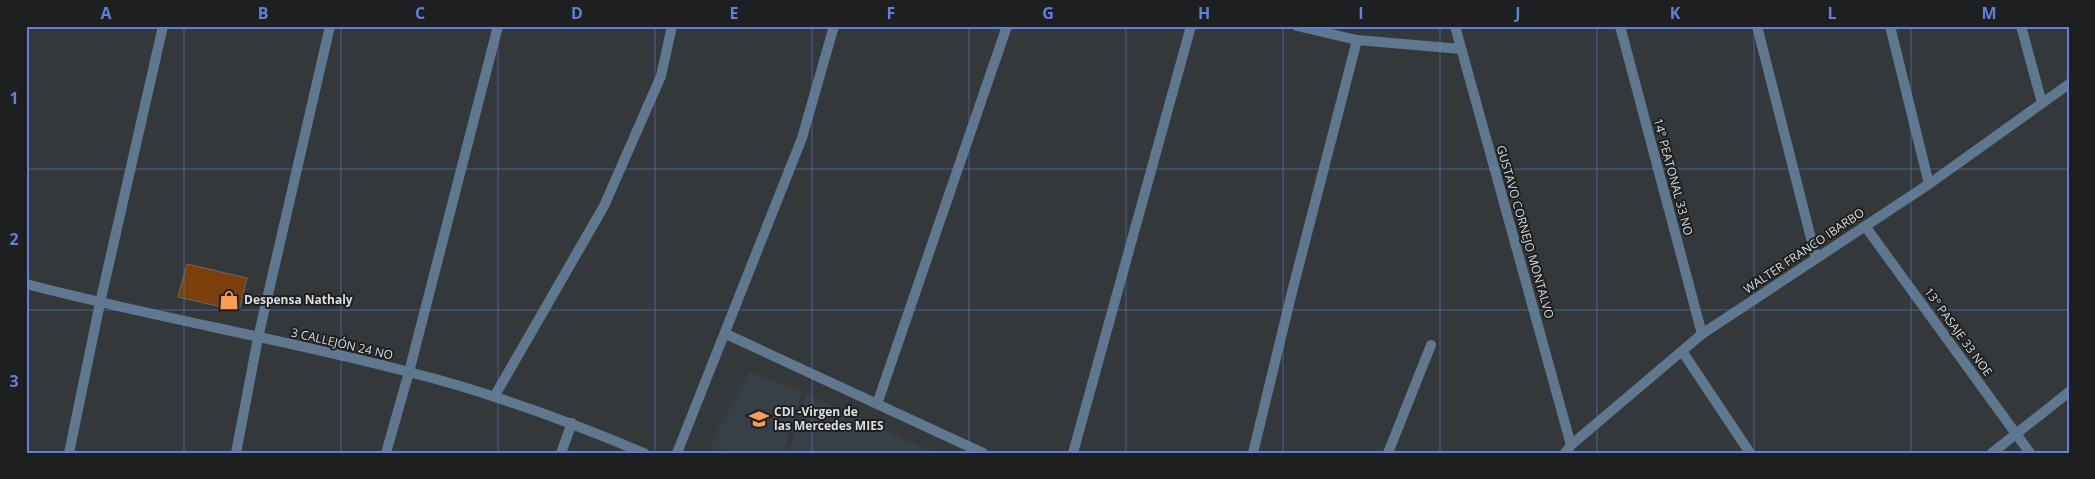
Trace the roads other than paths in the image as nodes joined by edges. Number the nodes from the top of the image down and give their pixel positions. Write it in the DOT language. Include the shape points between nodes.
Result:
graph roads {
  1 [pos="163,26"];
  2 [pos="330,26"];
  3 [pos="498,26"];
  4 [pos="672,26"];
  5 [pos="834,26"];
  6 [pos="1007,26"];
  7 [pos="1191,26"];
  8 [pos="1297,26"];
  9 [pos="1455,26"];
  10 [pos="1620,26"];
  11 [pos="1757,26"];
  12 [pos="1890,26"];
  13 [pos="2021,26"];
  14 [pos="1356,40"];
  15 [pos="1461,49"];
  16 [pos="2069,84"];
  17 [pos="2042,103"];
  18 [pos="1929,184"];
  19 [pos="1865,226"];
  20 [pos="1816,258"];
  21 [pos="26,284"];
  22 [pos="100,303"];
  23 [pos="726,334"];
  24 [pos="1702,334"];
  25 [pos="258,338"];
  26 [pos="1431,344"];
  27 [pos="1682,351"];
  28 [pos="410,372"];
  29 [pos="2069,392"];
  30 [pos="494,397"];
  31 [pos="877,404"];
  32 [pos="572,423"];
  33 [pos="2016,434"];
  34 [pos="1568,449"];
  35 [pos="69,453"];
  36 [pos="236,453"];
  37 [pos="386,453"];
  38 [pos="561,453"];
  39 [pos="643,453"];
  40 [pos="677,453"];
  41 [pos="982,453"];
  42 [pos="1072,453"];
  43 [pos="1253,453"];
  44 [pos="1388,453"];
  45 [pos="1750,453"];
  46 [pos="1992,453"];
  47 [pos="2030,453"];
  1 -- 22 [label="street"];
  2 -- 25 [label="street"];
  3 -- 28 [label="street"];
  4 -- 30 [label="street" via="661,76 604,206"];
  5 -- 23 [label="street" via="802,138"];
  6 -- 31 [label="street"];
  7 -- 42 [label="street"];
  8 -- 14 [label="street"];
  9 -- 15 [label="street, GUSTAVO CORNEJO MONTALVO"];
  10 -- 24 [label="street, 14° PEATONAL 33 NO"];
  11 -- 20 [label="street"];
  12 -- 18 [label="street"];
  13 -- 17 [label="street"];
  14 -- 15 [label="street"];
  14 -- 43 [label="street"];
  15 -- 34 [label="street, GUSTAVO CORNEJO MONTALVO"];
  16 -- 17 [label="street, WALTER FRANCO IBARBO"];
  17 -- 18 [label="street, WALTER FRANCO IBARBO"];
  18 -- 19 [label="street, WALTER FRANCO IBARBO"];
  19 -- 20 [label="street, WALTER FRANCO IBARBO"];
  19 -- 33 [label="street, 13° PASAJE 33 NOE"];
  20 -- 24 [label="street, WALTER FRANCO IBARBO"];
  21 -- 22 [label="street, 3 CALLEJÓN 24 NO"];
  22 -- 25 [label="street, 3 CALLEJÓN 24 NO"];
  22 -- 35 [label="street"];
  23 -- 31 [label="street"];
  23 -- 40 [label="street"];
  24 -- 27 [label="street, WALTER FRANCO IBARBO"];
  25 -- 28 [label="street, 3 CALLEJÓN 24 NO"];
  25 -- 36 [label="street"];
  26 -- 44 [label="street"];
  27 -- 34 [label="street, WALTER FRANCO IBARBO"];
  27 -- 45 [label="street"];
  28 -- 30 [label="street, 3 CALLEJÓN 24 NO"];
  28 -- 37 [label="street"];
  29 -- 33 [label="street"];
  30 -- 32 [label="street, 3 CALLEJÓN 24 NO"];
  31 -- 41 [label="street"];
  32 -- 38 [label="street"];
  32 -- 39 [label="street, 3 CALLEJÓN 24 NO"];
  33 -- 46 [label="street"];
  33 -- 47 [label="street, 13° PASAJE 33 NOE"];
}
